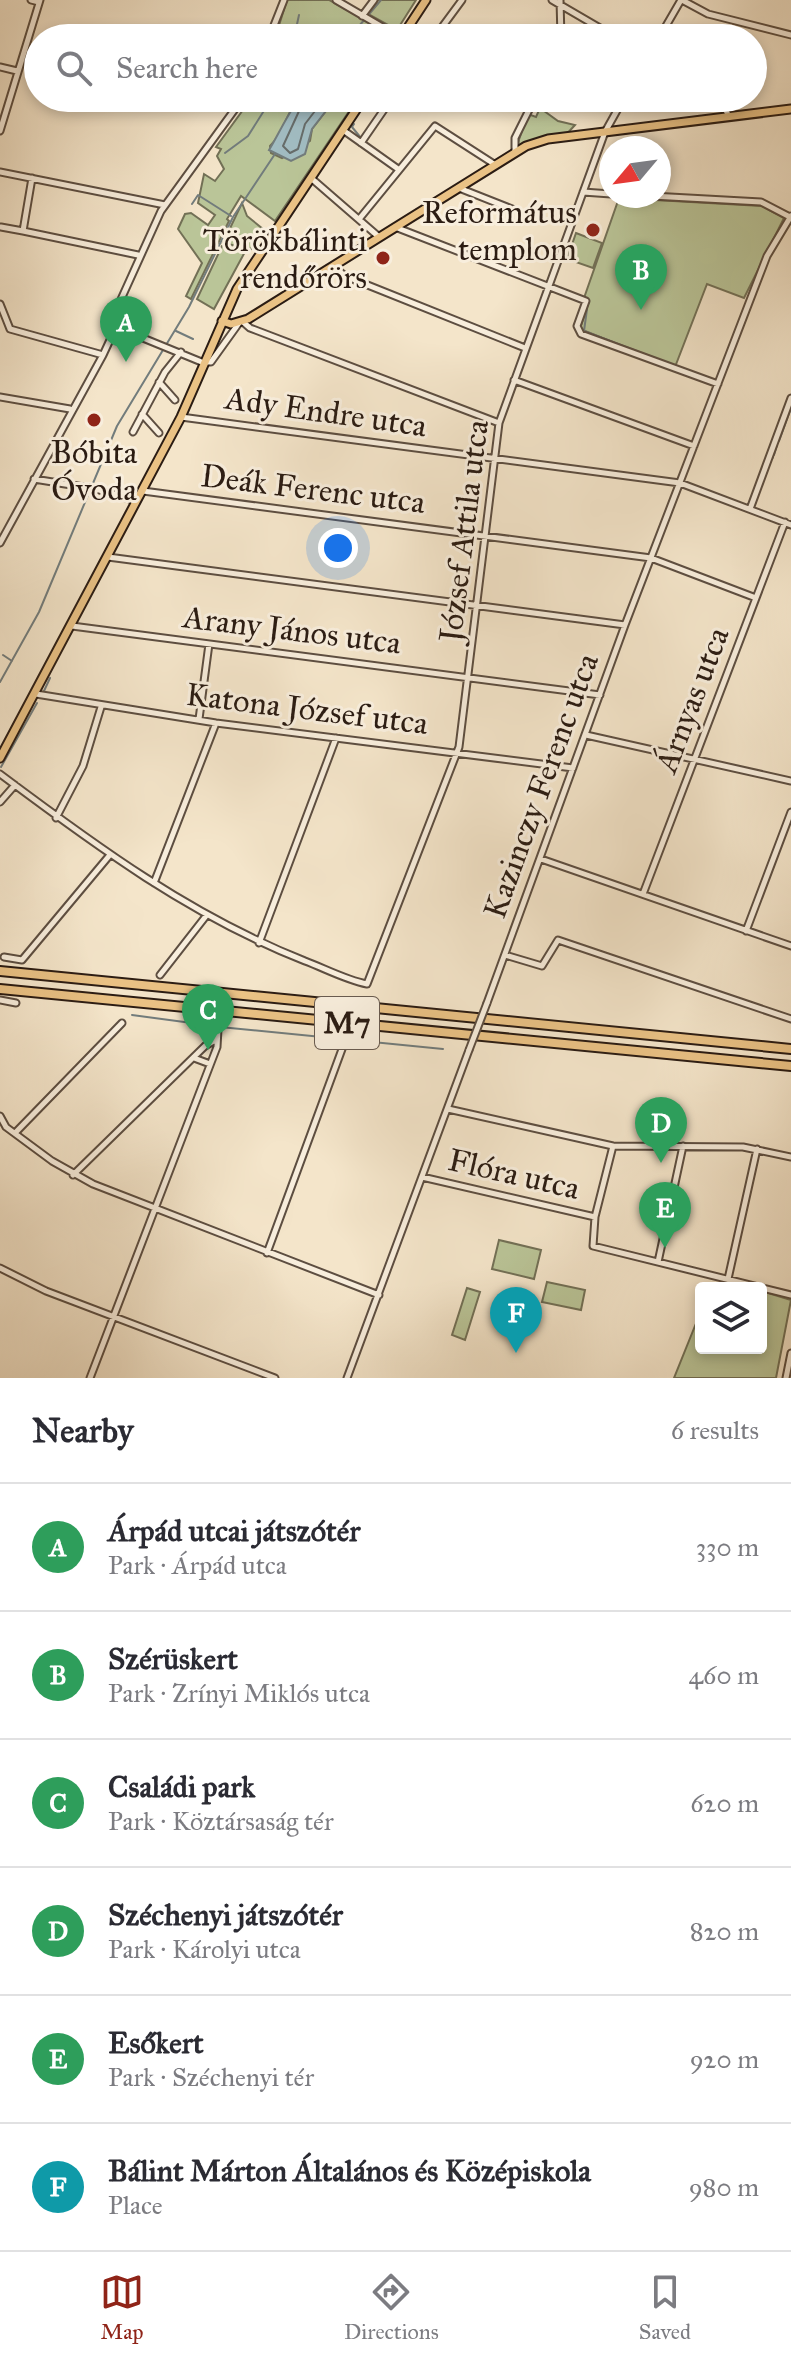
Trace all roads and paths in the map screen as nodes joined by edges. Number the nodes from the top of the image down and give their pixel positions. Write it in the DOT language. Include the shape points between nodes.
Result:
graph roads {
  1 [pos="31,0"];
  2 [pos="284,0"];
  3 [pos="336,0"];
  4 [pos="374,0"];
  5 [pos="426,0"];
  6 [pos="462,0"];
  7 [pos="552,0"];
  8 [pos="682,0"];
  9 [pos="40,1"];
  10 [pos="560,2"];
  11 [pos="363,16"];
  12 [pos="32,24"];
  13 [pos="275,24"];
  14 [pos="378,24"];
  15 [pos="410,24"];
  16 [pos="444,24"];
  17 [pos="561,24"];
  18 [pos="595,24"];
  19 [pos="667,24"];
  20 [pos="748,24"];
  21 [pos="767,29"];
  22 [pos="791,35"];
  23 [pos="24,50"];
  24 [pos="0,67"];
  25 [pos="17,71"];
  26 [pos="791,109"];
  27 [pos="233,112"];
  28 [pos="355,112"];
  29 [pos="382,112"];
  30 [pos="528,112"];
  31 [pos="616,112"];
  32 [pos="727,112"];
  33 [pos="729,117"];
  34 [pos="343,130"];
  35 [pos="0,131"];
  36 [pos="605,132"];
  37 [pos="361,143"];
  38 [pos="515,151"];
  39 [pos="494,164"];
  40 [pos="398,170"];
  41 [pos="0,172"];
  42 [pos="32,178"];
  43 [pos="311,178"];
  44 [pos="458,187"];
  45 [pos="583,192"];
  46 [pos="599,193"];
  47 [pos="671,197"];
  48 [pos="166,205"];
  49 [pos="512,209"];
  50 [pos="791,217"];
  51 [pos="360,218"];
  52 [pos="1,227"];
  53 [pos="395,227"];
  54 [pos="23,231"];
  55 [pos="379,237"];
  56 [pos="138,255"];
  57 [pos="332,266"];
  58 [pos="548,287"];
  59 [pos="231,302"];
  60 [pos="0,304"];
  61 [pos="222,321"];
  62 [pos="240,322"];
  63 [pos="116,327"];
  64 [pos="0,329"];
  65 [pos="10,329"];
  66 [pos="525,348"];
  67 [pos="181,352"];
  68 [pos="103,355"];
  69 [pos="204,362"];
  70 [pos="514,380"];
  71 [pos="159,382"];
  72 [pos="718,384"];
  73 [pos="0,397"];
  74 [pos="791,398"];
  75 [pos="175,400"];
  76 [pos="70,409"];
  77 [pos="142,414"];
  78 [pos="181,417"];
  79 [pos="499,423"];
  80 [pos="133,432"];
  81 [pos="159,433"];
  82 [pos="694,446"];
  83 [pos="494,458"];
  84 [pos="34,479"];
  85 [pos="680,483"];
  86 [pos="143,491"];
  87 [pos="137,501"];
  88 [pos="750,509"];
  89 [pos="788,523"];
  90 [pos="485,536"];
  91 [pos="0,543"];
  92 [pos="108,557"];
  93 [pos="651,558"];
  94 [pos="756,598"];
  95 [pos="477,606"];
  96 [pos="625,625"];
  97 [pos="72,626"];
  98 [pos="209,644"];
  99 [pos="469,677"];
  100 [pos="36,694"];
  101 [pos="600,695"];
  102 [pos="101,707"];
  103 [pos="199,719"];
  104 [pos="216,723"];
  105 [pos="586,735"];
  106 [pos="336,738"];
  107 [pos="457,752"];
  108 [pos="0,758"];
  109 [pos="693,762"];
  110 [pos="573,768"];
  111 [pos="0,774"];
  112 [pos="791,781"];
  113 [pos="15,785"];
  114 [pos="0,802"];
  115 [pos="791,812"];
  116 [pos="56,818"];
  117 [pos="109,856"];
  118 [pos="541,859"];
  119 [pos="154,883"];
  120 [pos="643,894"];
  121 [pos="206,916"];
  122 [pos="746,931"];
  123 [pos="259,943"];
  124 [pos="791,946"];
  125 [pos="505,955"];
  126 [pos="1,965"];
  127 [pos="160,975"];
  128 [pos="0,989"];
  129 [pos="0,1000"];
  130 [pos="16,1003"];
  131 [pos="791,1019"];
  132 [pos="122,1023"];
  133 [pos="218,1029"];
  134 [pos="217,1039"];
  135 [pos="345,1041"];
  136 [pos="791,1047"];
  137 [pos="194,1058"];
  138 [pos="210,1064"];
  139 [pos="791,1066"];
  140 [pos="448,1109"];
  141 [pos="0,1116"];
  142 [pos="3,1129"];
  143 [pos="16,1132"];
  144 [pos="683,1145"];
  145 [pos="613,1146"];
  146 [pos="757,1149"];
  147 [pos="791,1157"];
  148 [pos="73,1175"];
  149 [pos="422,1177"];
  150 [pos="155,1210"];
  151 [pos="595,1217"];
  152 [pos="267,1253"];
  153 [pos="658,1262"];
  154 [pos="0,1268"];
  155 [pos="728,1279"];
  156 [pos="379,1295"];
  157 [pos="791,1295"];
  158 [pos="113,1317"];
  159 [pos="791,1353"];
  160 [pos="90,1378"];
  161 [pos="275,1378"];
  162 [pos="347,1378"];
  163 [pos="786,1378"];
  1 -- 9 [label="street"];
  2 -- 13 [label="street"];
  3 -- 11 [label="street"];
  4 -- 11 [label="street"];
  5 -- 15 [label="main road"];
  6 -- 16 [label="street"];
  7 -- 10 [label="street"];
  8 -- 19 [label="street"];
  8 -- 20 [label="street" via="708,14"];
  9 -- 12 [label="street"];
  10 -- 17 [label="street"];
  10 -- 18 [label="street"];
  11 -- 14 [label="street"];
  21 -- 22 [label="street"];
  23 -- 25 [label="street"];
  24 -- 25 [label="street"];
  25 -- 35 [label="street"];
  26 -- 33 [label="main road"];
  27 -- 48 [label="street"];
  28 -- 34 [label="main road"];
  29 -- 37 [label="street"];
  30 -- 38 [label="street" via="515,138"];
  31 -- 36 [label="street, József Attila utca"];
  32 -- 33 [label="street"];
  33 -- 36 [label="main road"];
  34 -- 37 [label="street"];
  34 -- 43 [label="main road"];
  36 -- 38 [label="main road"];
  36 -- 45 [label="street, József Attila utca"];
  37 -- 40 [label="street"];
  38 -- 39 [label="main road"];
  39 -- 40 [label="street" via="435,126"];
  39 -- 44 [label="main road"];
  40 -- 51 [label="street"];
  41 -- 42 [label="street"];
  42 -- 48 [label="street"];
  42 -- 54 [label="street"];
  43 -- 51 [label="street"];
  43 -- 59 [label="main road"];
  44 -- 49 [label="street"];
  44 -- 53 [label="main road"];
  45 -- 46 [label="street"];
  45 -- 58 [label="street, József Attila utca"];
  47 -- 50 [label="street" via="761,202"];
  48 -- 56 [label="street"];
  50 -- 72 [label="street, Kazinczy Ferenc utca" via="767,256"];
  51 -- 55 [label="street"];
  52 -- 54 [label="street"];
  53 -- 55 [label="main road"];
  53 -- 58 [label="street"];
  54 -- 56 [label="street"];
  55 -- 57 [label="main road"];
  56 -- 63 [label="street" via="113,317"];
  57 -- 62 [label="main road"];
  57 -- 66 [label="street" via="345,276"];
  58 -- 66 [label="street, József Attila utca"];
  58 -- 72 [label="street" via="586,301 577,326 581,334"];
  59 -- 61 [label="main road"];
  59 -- 62 [label="main road"];
  60 -- 65 [label="street"];
  61 -- 62 [label="main road"];
  61 -- 69 [label="main road"];
  62 -- 69 [label="street" via="211,362"];
  62 -- 79 [label="street"];
  63 -- 67 [label="street"];
  63 -- 68 [label="street"];
  64 -- 65 [label="street"];
  65 -- 68 [label="street"];
  66 -- 70 [label="street, József Attila utca"];
  67 -- 69 [label="street"];
  67 -- 71 [label="street"];
  68 -- 76 [label="street"];
  69 -- 78 [label="main road"];
  70 -- 79 [label="street, József Attila utca"];
  70 -- 82 [label="street"];
  71 -- 75 [label="street"];
  71 -- 77 [label="street"];
  72 -- 82 [label="street, Kazinczy Ferenc utca"];
  73 -- 76 [label="street"];
  74 -- 88 [label="street"];
  76 -- 84 [label="street"];
  77 -- 80 [label="street"];
  77 -- 81 [label="street"];
  78 -- 83 [label="street, Ady Endre utca"];
  78 -- 86 [label="main road"];
  79 -- 83 [label="street, József Attila utca"];
  82 -- 85 [label="street, Kazinczy Ferenc utca"];
  83 -- 85 [label="street, Ady Endre utca"];
  83 -- 90 [label="street, József Attila utca"];
  84 -- 87 [label="street"];
  84 -- 91 [label="street"];
  85 -- 88 [label="street, Ady Endre utca"];
  85 -- 93 [label="street, Kazinczy Ferenc utca"];
  86 -- 87 [label="main road"];
  86 -- 90 [label="street, Deák Ferenc utca"];
  87 -- 92 [label="main road"];
  88 -- 89 [label="street, Ady Endre utca"];
  89 -- 94 [label="street, Árnyas utca"];
  90 -- 93 [label="street, Deák Ferenc utca"];
  90 -- 95 [label="street, József Attila utca"];
  92 -- 95 [label="street"];
  92 -- 97 [label="main road"];
  93 -- 94 [label="street, Deák Ferenc utca"];
  93 -- 96 [label="street, Kazinczy Ferenc utca"];
  94 -- 109 [label="street, Árnyas utca"];
  95 -- 96 [label="street"];
  95 -- 99 [label="street, József Attila utca"];
  96 -- 101 [label="street, Kazinczy Ferenc utca"];
  97 -- 98 [label="street, Arany János utca"];
  97 -- 100 [label="main road"];
  98 -- 99 [label="street, Arany János utca"];
  98 -- 103 [label="street"];
  99 -- 101 [label="street, Arany János utca"];
  99 -- 107 [label="street, József Attila utca"];
  100 -- 102 [label="street, Katona József utca"];
  100 -- 108 [label="main road"];
  101 -- 105 [label="street, Kazinczy Ferenc utca"];
  102 -- 103 [label="street, Katona József utca"];
  102 -- 116 [label="street" via="83,766"];
  103 -- 104 [label="street, Katona József utca"];
  104 -- 106 [label="street, Katona József utca"];
  104 -- 119 [label="street"];
  105 -- 109 [label="street"];
  105 -- 110 [label="street, Kazinczy Ferenc utca"];
  106 -- 107 [label="street, Katona József utca"];
  106 -- 123 [label="street"];
  107 -- 110 [label="street, Katona József utca"];
  107 -- 123 [label="street, József Attila utca" via="367,984"];
  109 -- 112 [label="street"];
  109 -- 120 [label="street, Árnyas utca"];
  110 -- 118 [label="street, Kazinczy Ferenc utca"];
  111 -- 113 [label="street"];
  113 -- 114 [label="street"];
  113 -- 116 [label="street"];
  115 -- 122 [label="street"];
  116 -- 117 [label="street"];
  117 -- 119 [label="street"];
  117 -- 126 [label="street" via="22,960"];
  118 -- 120 [label="street"];
  118 -- 125 [label="street, Kazinczy Ferenc utca"];
  119 -- 121 [label="street"];
  120 -- 122 [label="street"];
  121 -- 123 [label="street"];
  121 -- 127 [label="street"];
  122 -- 124 [label="street"];
  125 -- 131 [label="street" via="542,966 558,940"];
  125 -- 140 [label="street, Kazinczy Ferenc utca, bridge"];
  126 -- 136 [label="highway, M7" via="53,975"];
  128 -- 139 [label="highway, M7"];
  129 -- 130 [label="street"];
  132 -- 143 [label="street"];
  133 -- 134 [label="street"];
  134 -- 137 [label="street"];
  134 -- 138 [label="street"];
  135 -- 152 [label="street"];
  137 -- 138 [label="street"];
  137 -- 148 [label="street"];
  138 -- 150 [label="street"];
  140 -- 145 [label="street"];
  140 -- 149 [label="street, Kazinczy Ferenc utca"];
  141 -- 142 [label="street"];
  142 -- 143 [label="street"];
  143 -- 148 [label="street"];
  144 -- 145 [label="street"];
  144 -- 146 [label="street"];
  144 -- 153 [label="street"];
  145 -- 151 [label="street"];
  146 -- 147 [label="street"];
  146 -- 155 [label="street"];
  148 -- 150 [label="street"];
  149 -- 151 [label="street, Flóra utca"];
  149 -- 156 [label="street, Kazinczy Ferenc utca"];
  150 -- 152 [label="street"];
  150 -- 158 [label="street"];
  151 -- 153 [label="street" via="592,1244"];
  152 -- 156 [label="street"];
  153 -- 155 [label="street"];
  154 -- 158 [label="street"];
  155 -- 157 [label="street"];
  156 -- 162 [label="street, Kazinczy Ferenc utca"];
  158 -- 160 [label="street"];
  158 -- 161 [label="street"];
  159 -- 163 [label="street"];
}
